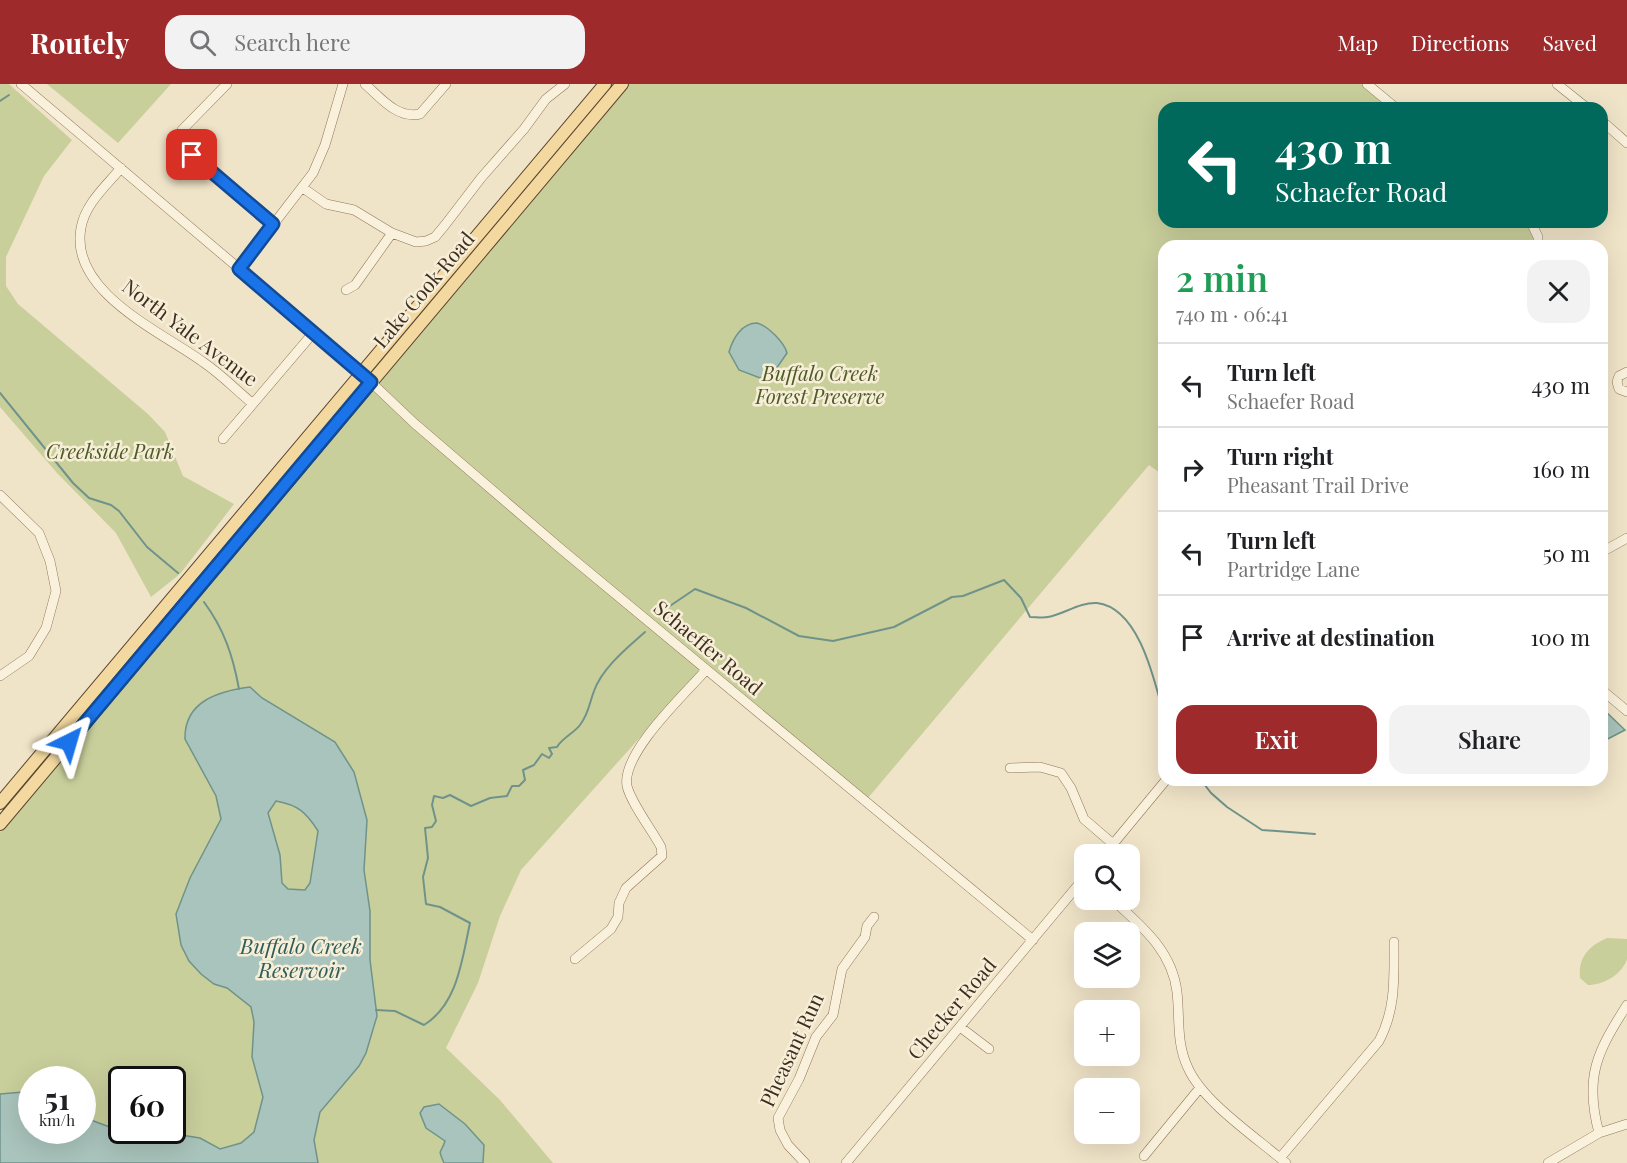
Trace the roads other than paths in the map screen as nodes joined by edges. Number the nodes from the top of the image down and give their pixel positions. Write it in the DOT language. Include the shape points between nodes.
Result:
graph roads {
  1 [pos="21,84"];
  2 [pos="227,84"];
  3 [pos="343,84"];
  4 [pos="365,84"];
  5 [pos="446,84"];
  6 [pos="566,84"];
  7 [pos="604,84"];
  8 [pos="622,84"];
  9 [pos="1367,84"];
  10 [pos="1557,84"];
  11 [pos="1388,102"];
  12 [pos="1580,102"];
  13 [pos="1608,126"];
  14 [pos="1627,143"];
  15 [pos="121,168"];
  16 [pos="303,188"];
  17 [pos="273,224"];
  18 [pos="392,233"];
  19 [pos="239,269"];
  20 [pos="346,290"];
  21 [pos="314,332"];
  22 [pos="1627,372"];
  23 [pos="366,377"];
  24 [pos="1627,392"];
  25 [pos="252,403"];
  26 [pos="223,439"];
  27 [pos="0,495"];
  28 [pos="1627,538"];
  29 [pos="1608,549"];
  30 [pos="706,669"];
  31 [pos="0,676"];
  32 [pos="1608,695"];
  33 [pos="1627,711"];
  34 [pos="1010,768"];
  35 [pos="1161,786"];
  36 [pos="0,802"];
  37 [pos="0,824"];
  38 [pos="1113,844"];
  39 [pos="1074,890"];
  40 [pos="1124,910"];
  41 [pos="874,917"];
  42 [pos="1033,940"];
  43 [pos="1394,942"];
  44 [pos="574,959"];
  45 [pos="1627,1005"];
  46 [pos="960,1027"];
  47 [pos="989,1049"];
  48 [pos="1199,1089"];
  49 [pos="1627,1124"];
  50 [pos="1599,1133"];
  51 [pos="1144,1156"];
  52 [pos="1283,1160"];
  53 [pos="805,1163"];
  54 [pos="846,1163"];
  55 [pos="1548,1163"];
  1 -- 15 [label="street, Schaeffer Road"];
  2 -- 17 [label="street" via="182,130 178,142"];
  3 -- 16 [label="street" via="325,145"];
  4 -- 5 [label="street" via="399,112 411,116 420,114"];
  6 -- 18 [label="street" via="546,99 435,237 416,242"];
  7 -- 23 [label="main road, Lake Cook Road"];
  8 -- 23 [label="main road, Lake Cook Road"];
  9 -- 11 [label="street"];
  10 -- 12 [label="street"];
  13 -- 14 [label="street"];
  15 -- 19 [label="street, Schaeffer Road"];
  15 -- 25 [label="street, North Yale Avenue" via="90,205 81,227 80,247 90,273 133,317 203,362"];
  16 -- 17 [label="street"];
  16 -- 18 [label="street" via="326,204 354,210"];
  17 -- 19 [label="street"];
  18 -- 20 [label="street" via="355,285"];
  19 -- 21 [label="street, Schaeffer Road"];
  21 -- 23 [label="street, Schaeffer Road"];
  21 -- 25 [label="street"];
  22 -- 24 [label="street" via="1617,382 1619,389"];
  23 -- 30 [label="street, Schaeffer Road" via="561,549"];
  23 -- 36 [label="main road, Lake Cook Road"];
  23 -- 37 [label="main road, Lake Cook Road"];
  25 -- 26 [label="street"];
  27 -- 31 [label="street" via="39,534 56,591 46,628 29,656"];
  28 -- 29 [label="street"];
  30 -- 42 [label="street, Schaeffer Road"];
  30 -- 44 [label="street" via="638,748 629,770 627,785 661,846 662,856 626,888 611,928"];
  32 -- 33 [label="street"];
  34 -- 38 [label="street" via="1040,767 1061,773 1084,819"];
  35 -- 38 [label="street"];
  39 -- 42 [label="street, Checker Road"];
  40 -- 48 [label="street" via="1153,937 1166,958 1177,991 1182,1053"];
  41 -- 53 [label="street, Pheasant Run" via="842,969 833,1015 816,1036 778,1118 788,1145"];
  42 -- 46 [label="street, Checker Road"];
  43 -- 52 [label="street" via="1394,994 1385,1030"];
  45 -- 50 [label="street" via="1599,1050 1595,1065 1592,1101"];
  46 -- 47 [label="street"];
  46 -- 54 [label="street, Checker Road"];
  48 -- 51 [label="street"];
  48 -- 52 [label="street"];
  49 -- 50 [label="street"];
  50 -- 55 [label="street"];
}
